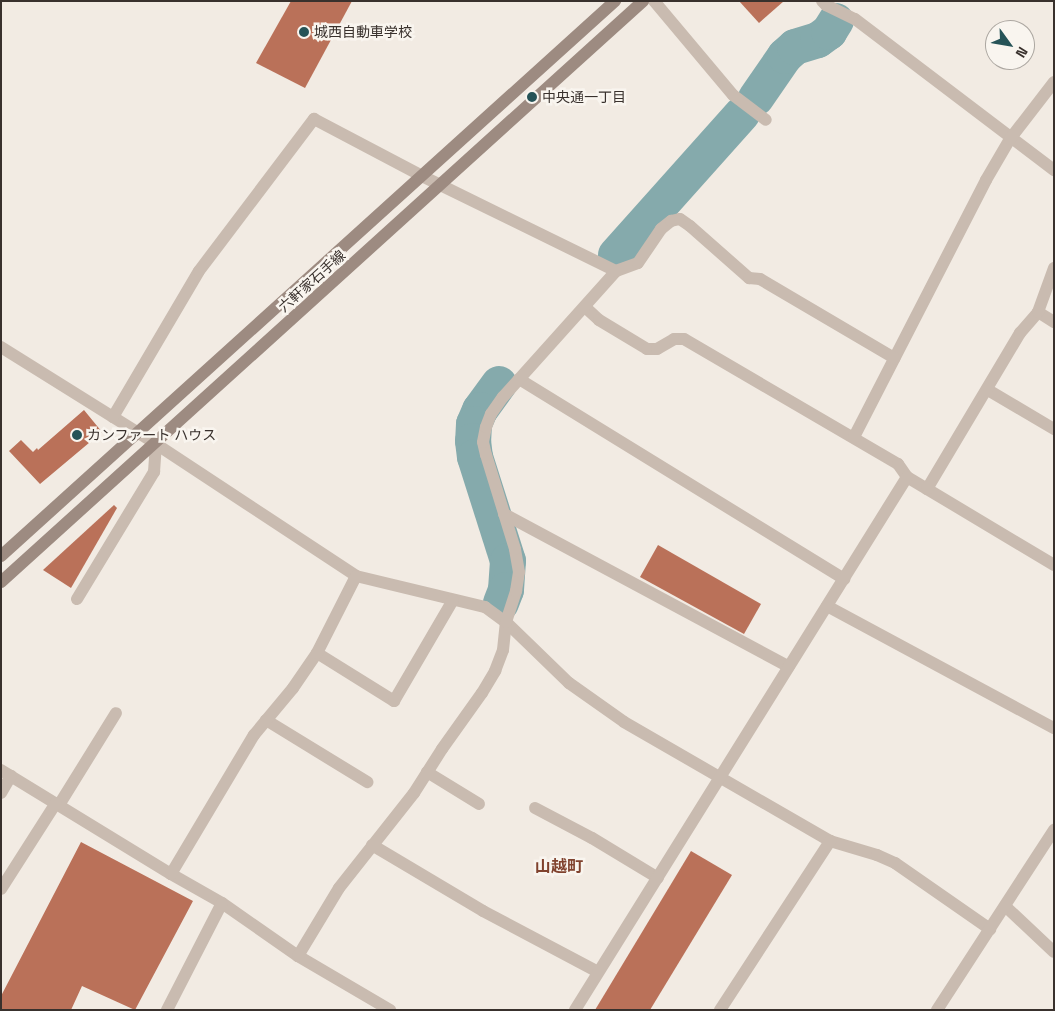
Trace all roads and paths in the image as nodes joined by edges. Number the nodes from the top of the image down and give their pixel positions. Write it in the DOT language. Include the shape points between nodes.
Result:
graph roads {
  1 [pos="615,1"];
  2 [pos="643,1"];
  3 [pos="654,1"];
  4 [pos="822,1"];
  5 [pos="840,6"];
  6 [pos="1054,82"];
  7 [pos="766,120"];
  8 [pos="1010,139"];
  9 [pos="1054,170"];
  10 [pos="422,176"];
  11 [pos="441,184"];
  12 [pos="1054,268"];
  13 [pos="616,272"];
  14 [pos="585,307"];
  15 [pos="1038,312"];
  16 [pos="1054,322"];
  17 [pos="1,347"];
  18 [pos="894,358"];
  19 [pos="519,380"];
  20 [pos="988,390"];
  21 [pos="113,416"];
  22 [pos="1054,429"];
  23 [pos="137,432"];
  24 [pos="854,437"];
  25 [pos="156,444"];
  26 [pos="907,478"];
  27 [pos="927,489"];
  28 [pos="504,514"];
  29 [pos="1,556"];
  30 [pos="1054,565"];
  31 [pos="356,576"];
  32 [pos="844,579"];
  33 [pos="1,582"];
  34 [pos="77,599"];
  35 [pos="453,600"];
  36 [pos="827,606"];
  37 [pos="506,622"];
  38 [pos="316,653"];
  39 [pos="789,667"];
  40 [pos="116,713"];
  41 [pos="266,720"];
  42 [pos="1054,728"];
  43 [pos="427,772"];
  44 [pos="6,773"];
  45 [pos="720,779"];
  46 [pos="367,782"];
  47 [pos="1,793"];
  48 [pos="58,804"];
  49 [pos="478,804"];
  50 [pos="535,808"];
  51 [pos="1054,830"];
  52 [pos="830,841"];
  53 [pos="372,846"];
  54 [pos="171,874"];
  55 [pos="658,878"];
  56 [pos="1,889"];
  57 [pos="222,903"];
  58 [pos="1004,906"];
  59 [pos="990,929"];
  60 [pos="1054,952"];
  61 [pos="298,956"];
  62 [pos="598,972"];
  63 [pos="167,1010"];
  64 [pos="390,1010"];
  65 [pos="575,1010"];
  66 [pos="720,1010"];
  67 [pos="937,1010"];
  1 -- 10 [label="main road, 六軒家石手線"];
  2 -- 11 [label="main road, 六軒家石手線"];
  3 -- 7 [label="street" via="733,95"];
  4 -- 5 [label="street"];
  5 -- 8 [label="street"];
  6 -- 8 [label="street"];
  8 -- 9 [label="street"];
  8 -- 18 [label="street"];
  10 -- 11 [label="street"];
  10 -- 21 [label="street" via="314,119 199,271"];
  10 -- 23 [label="main road, 六軒家石手線"];
  11 -- 13 [label="street"];
  11 -- 25 [label="main road, 六軒家石手線"];
  12 -- 15 [label="street"];
  13 -- 14 [label="street"];
  13 -- 18 [label="street" via="638,263 661,229 680,219 749,278 760,278"];
  14 -- 19 [label="street"];
  14 -- 24 [label="street" via="599,320 647,349 657,350 674,339 684,339"];
  15 -- 16 [label="street"];
  15 -- 20 [label="street" via="1020,333"];
  17 -- 21 [label="street"];
  18 -- 24 [label="street"];
  19 -- 28 [label="street" via="491,414 483,442"];
  19 -- 32 [label="street"];
  20 -- 22 [label="street"];
  20 -- 27 [label="street"];
  21 -- 23 [label="street"];
  23 -- 25 [label="street"];
  23 -- 29 [label="main road, 六軒家石手線"];
  24 -- 26 [label="street" via="898,464"];
  25 -- 31 [label="street"];
  25 -- 33 [label="main road, 六軒家石手線"];
  25 -- 34 [label="street" via="154,472"];
  26 -- 27 [label="street"];
  26 -- 32 [label="street"];
  27 -- 30 [label="street"];
  28 -- 37 [label="street" via="519,572"];
  28 -- 39 [label="street"];
  31 -- 35 [label="street"];
  31 -- 38 [label="street"];
  32 -- 36 [label="street"];
  35 -- 37 [label="street" via="485,607"];
  35 -- 38 [label="street" via="394,700"];
  36 -- 39 [label="street"];
  36 -- 42 [label="street"];
  37 -- 43 [label="street" via="503,650 495,671"];
  37 -- 45 [label="street" via="569,683 624,722"];
  38 -- 41 [label="street"];
  39 -- 45 [label="street"];
  40 -- 48 [label="street"];
  41 -- 46 [label="street"];
  41 -- 54 [label="street"];
  43 -- 49 [label="street"];
  43 -- 53 [label="street"];
  44 -- 47 [label="street"];
  44 -- 48 [label="street"];
  45 -- 52 [label="street"];
  45 -- 55 [label="street"];
  48 -- 54 [label="street"];
  48 -- 56 [label="street"];
  50 -- 55 [label="street"];
  51 -- 58 [label="street"];
  52 -- 59 [label="street" via="878,855 896,864"];
  52 -- 66 [label="street"];
  53 -- 61 [label="street" via="339,888"];
  53 -- 62 [label="street" via="483,911"];
  54 -- 57 [label="street"];
  55 -- 62 [label="street"];
  57 -- 61 [label="street"];
  57 -- 63 [label="street"];
  58 -- 59 [label="street"];
  58 -- 60 [label="street"];
  59 -- 67 [label="street"];
  61 -- 64 [label="street"];
  62 -- 65 [label="street"];
}
